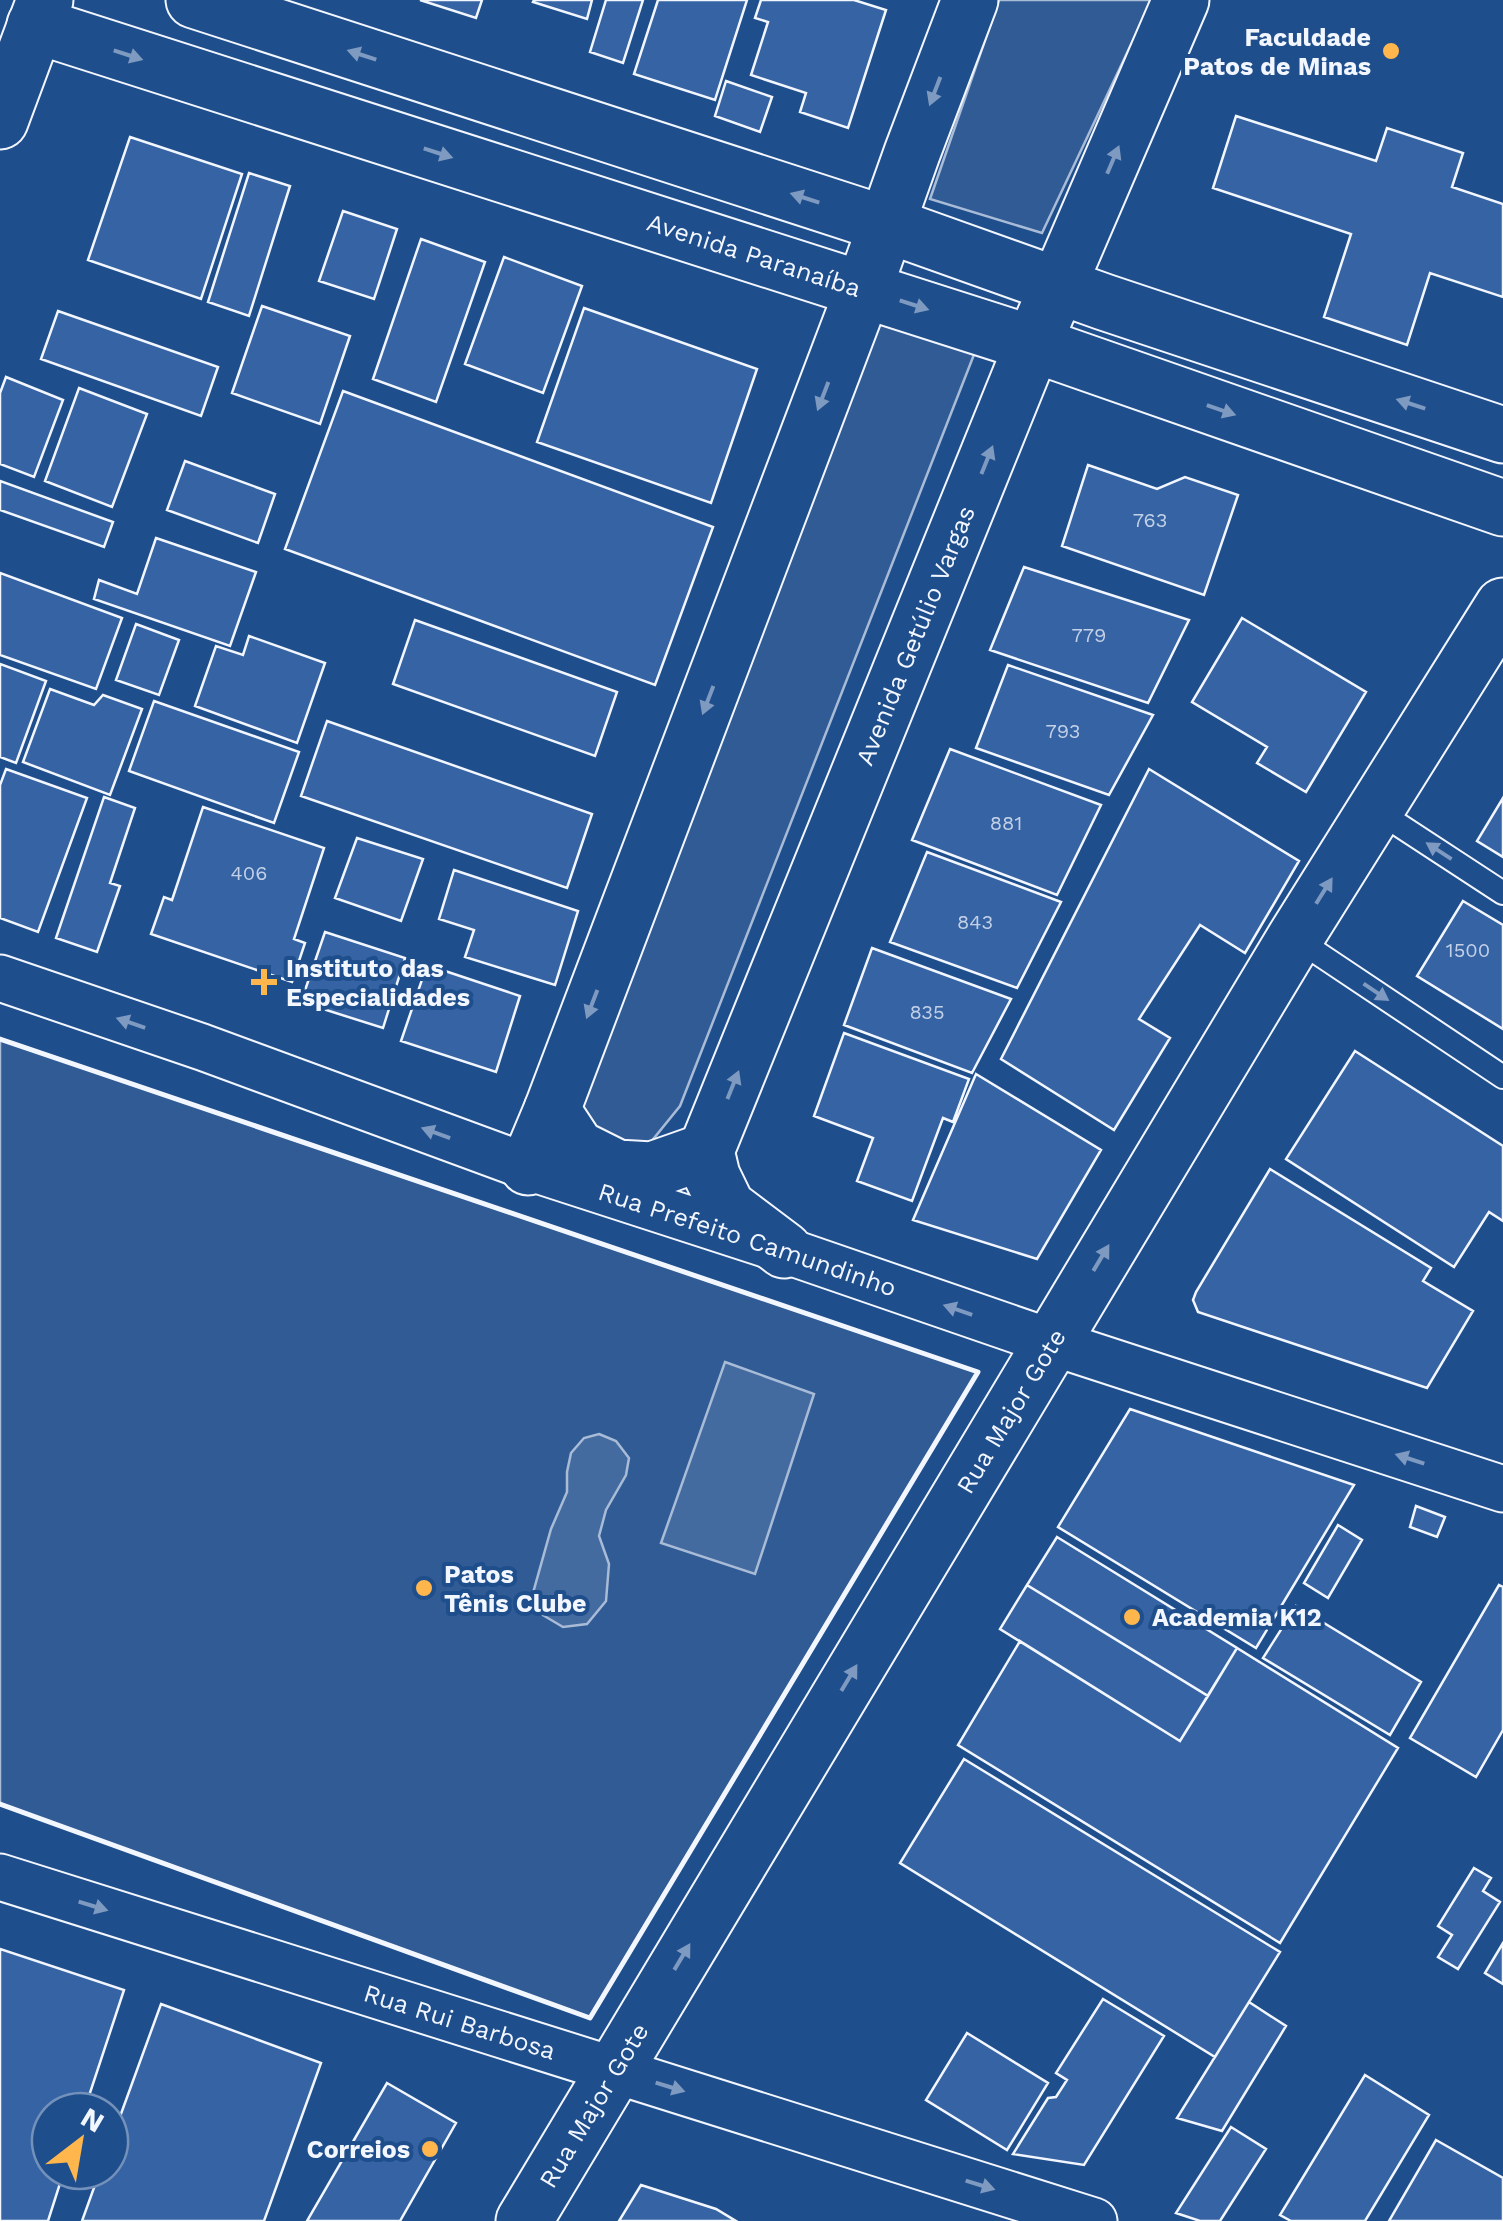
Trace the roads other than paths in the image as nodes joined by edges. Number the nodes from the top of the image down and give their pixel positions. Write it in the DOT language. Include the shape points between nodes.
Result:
graph roads {
  1 [pos="194,0"];
  2 [pos="970,0"];
  3 [pos="1182,0"];
  4 [pos="27,13"];
  5 [pos="0,121"];
  6 [pos="888,225"];
  7 [pos="1058,286"];
  8 [pos="864,288"];
  9 [pos="1033,344"];
  10 [pos="1503,435"];
  11 [pos="1503,508"];
  12 [pos="1503,606"];
  13 [pos="1375,808"];
  14 [pos="1503,893"];
  15 [pos="1295,938"];
  16 [pos="0,978"];
  17 [pos="1503,1077"];
  18 [pos="552,1110"];
  19 [pos="706,1152"];
  20 [pos="528,1167"];
  21 [pos="784,1250"];
  22 [pos="1051,1342"];
  23 [pos="1503,1489"];
  24 [pos="0,1877"];
  25 [pos="614,2070"];
  26 [pos="524,2221"];
  27 [pos="1094,2221"];
  6 -- 1 [label="main road, one-way"];
  2 -- 6 [label="main road, one-way"];
  7 -- 3 [label="main road, Avenida Getúlio Vargas, one-way"];
  4 -- 5 [label="main road"];
  4 -- 8 [label="main road, Avenida Paranaíba, one-way"];
  6 -- 7 [label="main road"];
  6 -- 8 [label="main road"];
  7 -- 9 [label="main road, Avenida Getúlio Vargas"];
  10 -- 7 [label="main road, one-way"];
  8 -- 9 [label="main road, Avenida Paranaíba, one-way"];
  8 -- 18 [label="main road, one-way"];
  9 -- 11 [label="main road, Avenida Paranaíba, one-way"];
  19 -- 9 [label="main road, Avenida Getúlio Vargas, one-way"];
  12 -- 13 [label="main road, Rua Major Gote"];
  14 -- 13 [label="lane, one-way"];
  15 -- 13 [label="main road, Rua Major Gote, one-way"];
  15 -- 17 [label="lane, one-way"];
  22 -- 15 [label="main road, Rua Major Gote, one-way"];
  20 -- 16 [label="street, Rua Prefeito Camundinho, one-way"];
  18 -- 19 [label="main road" via="577,1148 617,1168 652,1170"];
  18 -- 20 [label="main road"];
  19 -- 21 [label="main road" via="727,1207"];
  20 -- 21 [label="street, Rua Prefeito Camundinho"];
  22 -- 21 [label="street, Rua Prefeito Camundinho, one-way"];
  23 -- 22 [label="street, Rua Prefeito Camundinho, one-way"];
  25 -- 22 [label="main road, Rua Major Gote, one-way"];
  24 -- 25 [label="street, Rua Rui Barbosa, one-way"];
  25 -- 26 [label="main road, Rua Major Gote"];
  25 -- 27 [label="street, Rua Rui Barbosa, one-way"];
}
